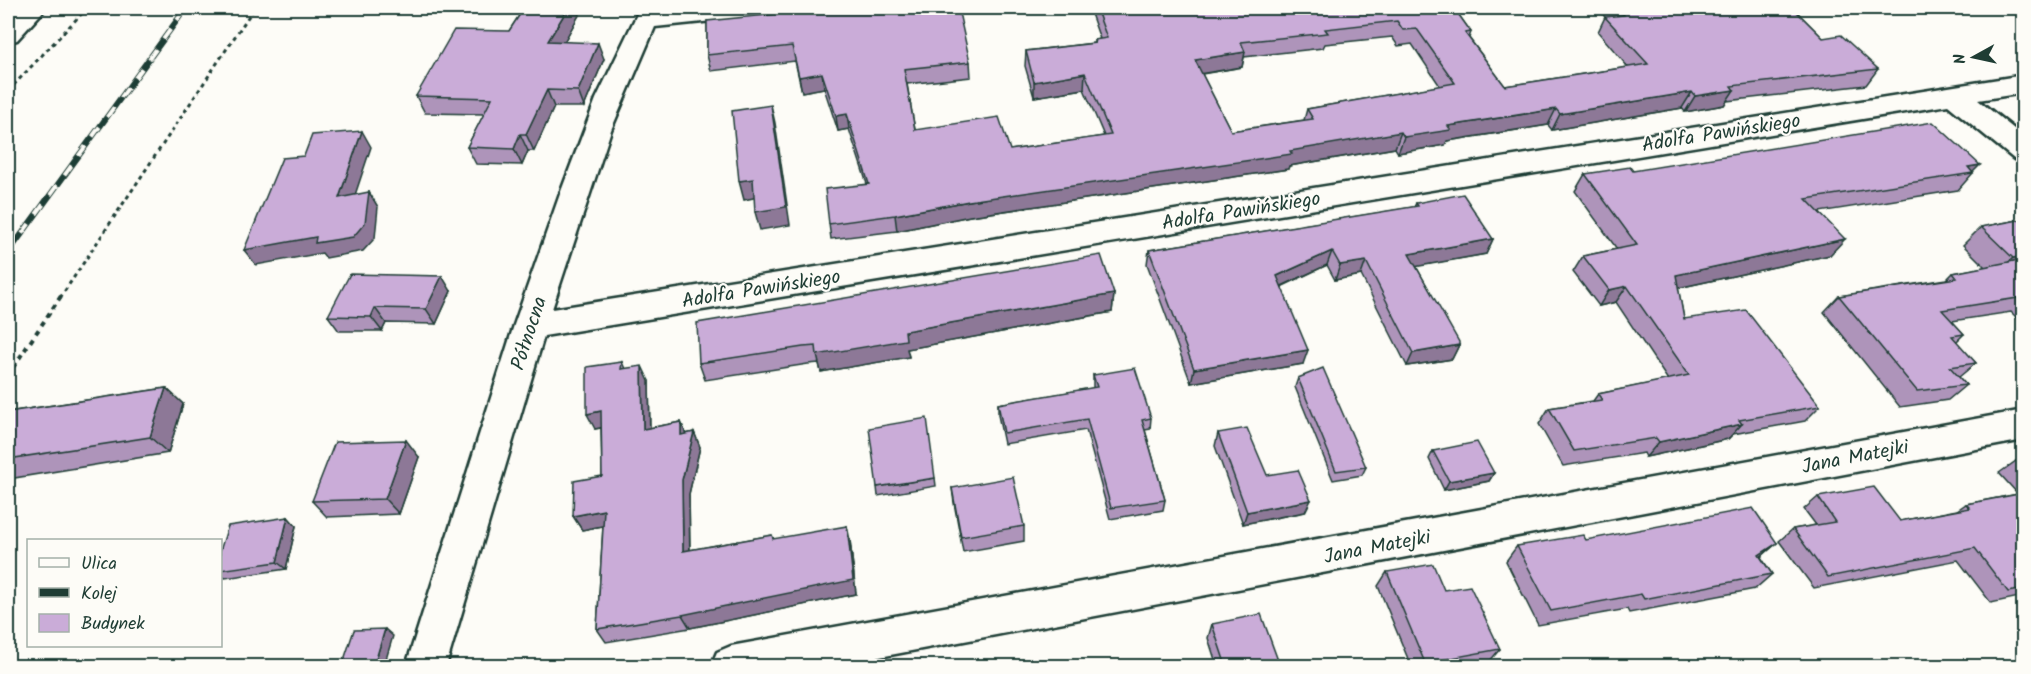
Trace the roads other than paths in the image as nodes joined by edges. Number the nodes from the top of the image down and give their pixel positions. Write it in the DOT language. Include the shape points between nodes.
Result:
graph roads {
  1 [pos="33,8"];
  2 [pos="761,8"];
  3 [pos="649,14"];
  4 [pos="8,34"];
  5 [pos="2024,84"];
  6 [pos="1952,94"];
  7 [pos="2024,152"];
  8 [pos="530,325"];
  9 [pos="2024,425"];
  10 [pos="426,666"];
  11 [pos="731,666"];
  1 -- 4 [label="street"];
  2 -- 3 [label="street"];
  3 -- 8 [label="street, Północna" via="597,132"];
  5 -- 6 [label="street, Adolfa Pawińskiego"];
  6 -- 7 [label="street"];
  6 -- 8 [label="street, Adolfa Pawińskiego"];
  8 -- 10 [label="street, Północna"];
  9 -- 11 [label="street, Jana Matejki"];
}
